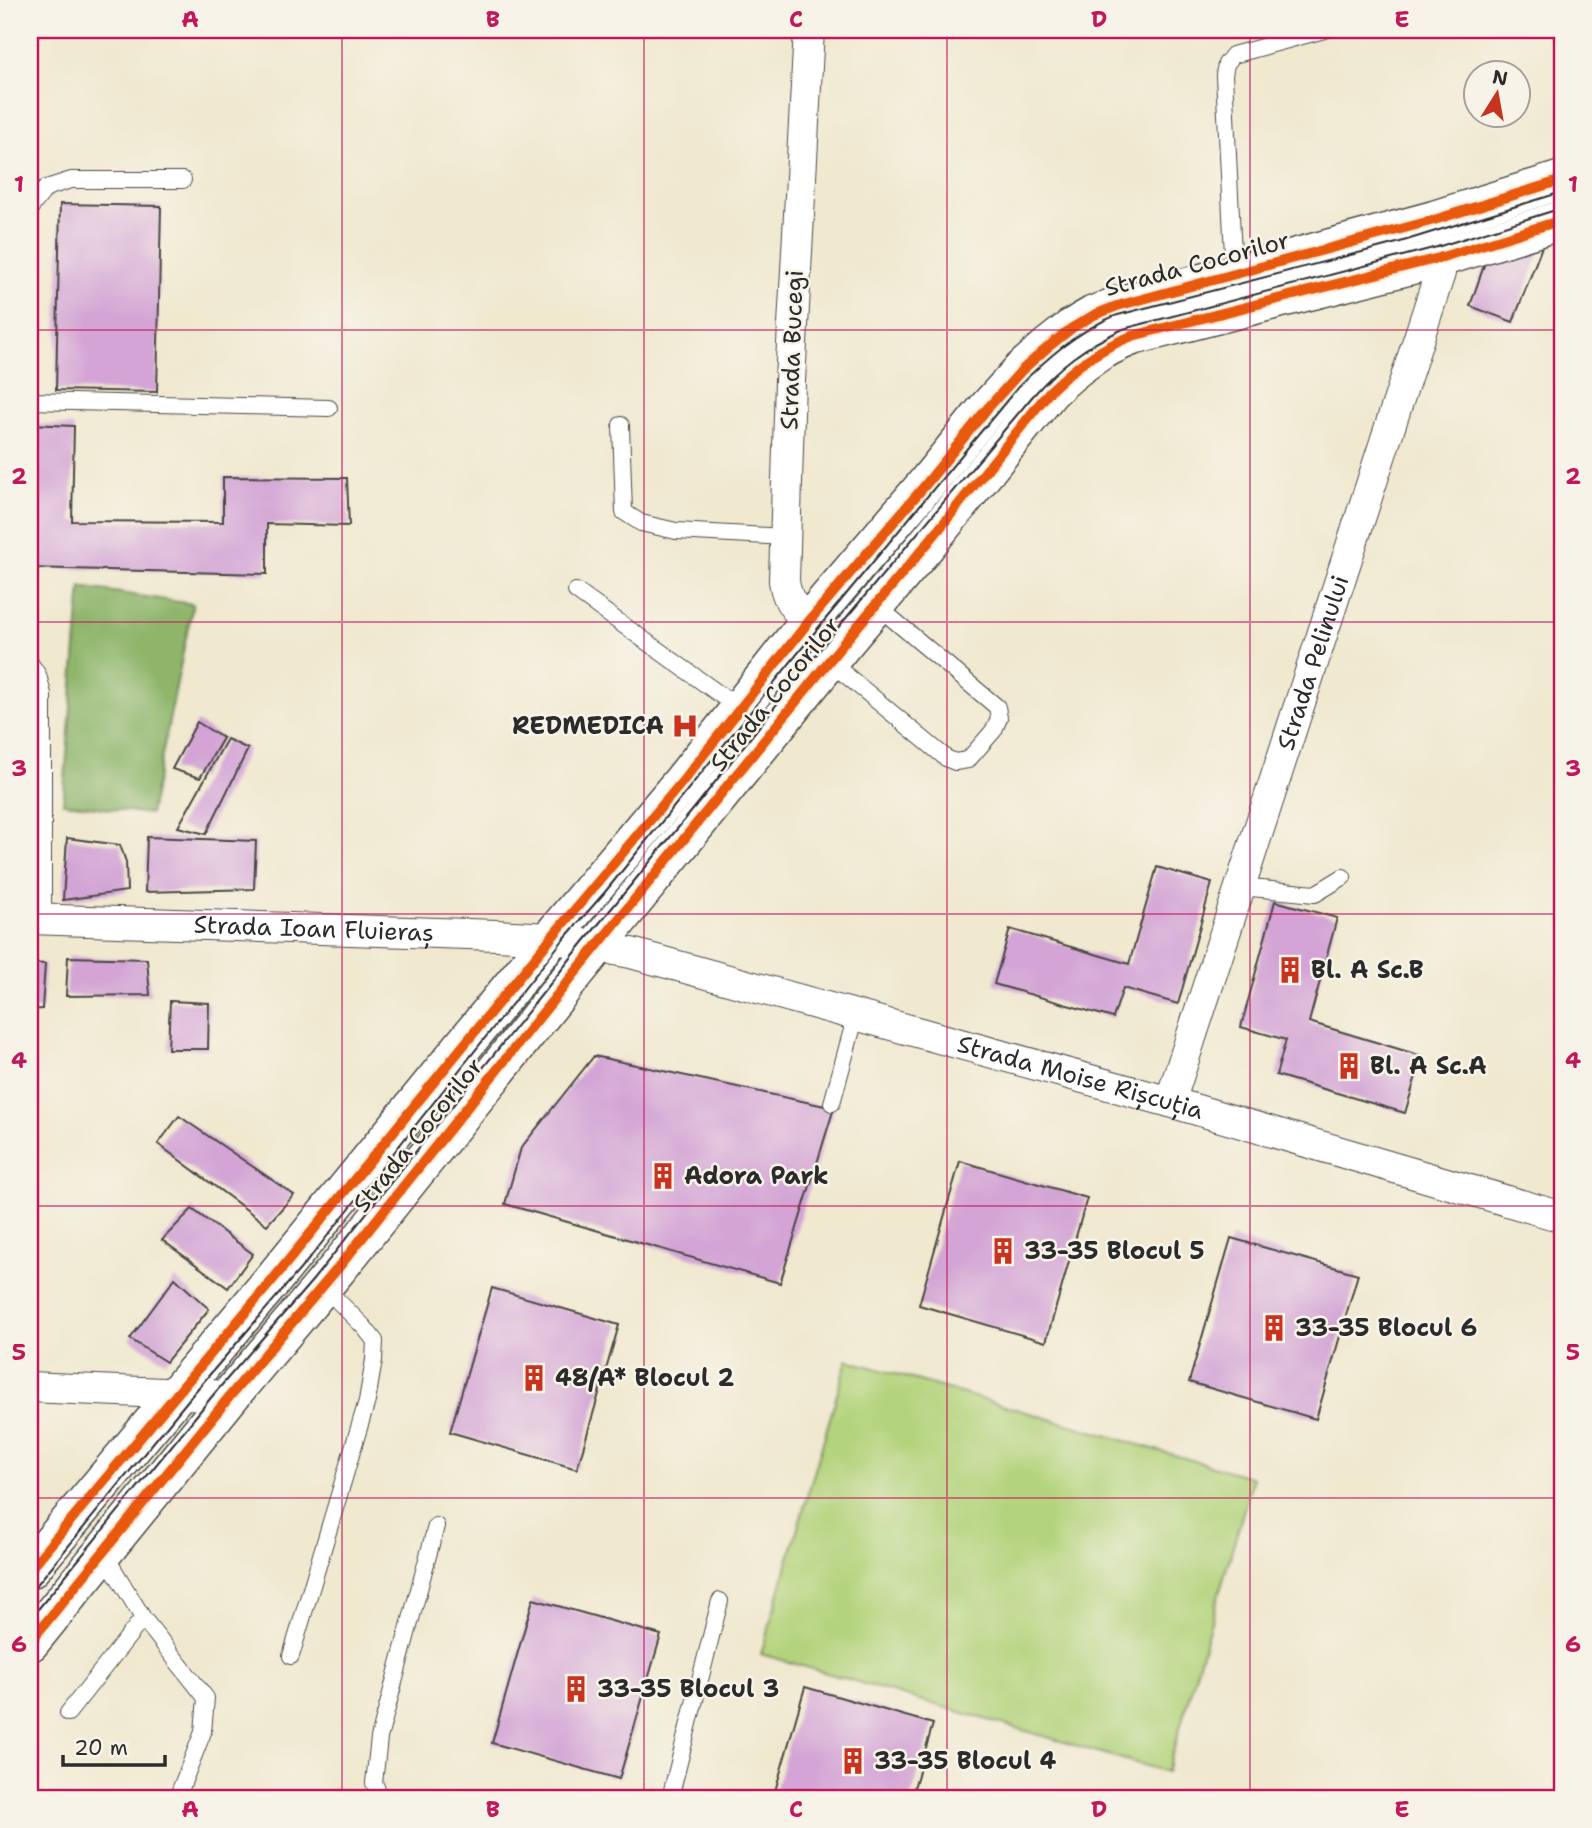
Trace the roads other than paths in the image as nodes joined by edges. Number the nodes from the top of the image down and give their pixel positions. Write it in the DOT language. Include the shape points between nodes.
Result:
graph roads {
  1 [pos="808,30"];
  2 [pos="1324,30"];
  3 [pos="183,180"];
  4 [pos="1562,180"];
  5 [pos="30,211"];
  6 [pos="1434,220"];
  7 [pos="1562,220"];
  8 [pos="1439,258"];
  9 [pos="1235,292"];
  10 [pos="30,401"];
  11 [pos="329,408"];
  12 [pos="621,425"];
  13 [pos="786,537"];
  14 [pos="576,591"];
  15 [pos="876,605"];
  16 [pos="810,620"];
  17 [pos="835,653"];
  18 [pos="30,663"];
  19 [pos="740,709"];
  20 [pos="1343,877"];
  21 [pos="1240,887"];
  22 [pos="36,919"];
  23 [pos="551,938"];
  24 [pos="597,946"];
  25 [pos="856,1015"];
  26 [pos="1170,1102"];
  27 [pos="832,1103"];
  28 [pos="1562,1217"];
  29 [pos="323,1286"];
  30 [pos="30,1387"];
  31 [pos="178,1392"];
  32 [pos="230,1395"];
  33 [pos="436,1526"];
  34 [pos="103,1552"];
  35 [pos="30,1569"];
  36 [pos="720,1601"];
  37 [pos="143,1618"];
  38 [pos="30,1642"];
  39 [pos="291,1656"];
  40 [pos="68,1713"];
  41 [pos="177,1798"];
  42 [pos="381,1798"];
  43 [pos="670,1798"];
  1 -- 13 [label="street, Strada Bucegi"];
  2 -- 9 [label="lane" via="1233,55 1226,64"];
  3 -- 5 [label="lane" via="71,180 46,188"];
  4 -- 6 [label="main road, Strada Cocorilor"];
  6 -- 8 [label="street, Strada Pelinului"];
  6 -- 9 [label="main road, Strada Cocorilor"];
  7 -- 8 [label="main road, Strada Cocorilor"];
  8 -- 9 [label="main road, Strada Cocorilor"];
  8 -- 21 [label="street, Strada Pelinului" via="1440,273"];
  9 -- 15 [label="main road, Strada Cocorilor" via="1107,347 1078,366 1050,391"];
  9 -- 16 [label="main road, Strada Cocorilor" via="1117,306 1072,328 986,410"];
  10 -- 11 [label="lane"];
  12 -- 13 [label="lane" via="624,512 641,523 676,531"];
  13 -- 16 [label="street, Strada Bucegi" via="786,594 792,606"];
  14 -- 19 [label="lane"];
  15 -- 17 [label="main road, Strada Cocorilor"];
  15 -- 17 [label="lane" via="997,707 994,730 968,760 946,758"];
  16 -- 17 [label="street, Strada Bucegi"];
  16 -- 19 [label="main road, Strada Cocorilor"];
  17 -- 24 [label="main road, Strada Cocorilor"];
  18 -- 22 [label="lane" via="43,694"];
  19 -- 23 [label="main road, Strada Cocorilor"];
  20 -- 21 [label="lane" via="1315,894"];
  21 -- 26 [label="street, Strada Pelinului"];
  22 -- 23 [label="street, Strada Ioan Fluieraș"];
  23 -- 24 [label="street, Strada Ioan Fluieraș"];
  23 -- 31 [label="main road, Strada Cocorilor"];
  24 -- 25 [label="street, Strada Moise Rișcuția"];
  24 -- 29 [label="main road, Strada Cocorilor"];
  25 -- 26 [label="street, Strada Moise Rișcuția"];
  25 -- 27 [label="lane"];
  26 -- 28 [label="street, Strada Moise Rișcuția"];
  29 -- 32 [label="main road, Strada Cocorilor"];
  29 -- 39 [label="lane" via="375,1340 374,1360 367,1401"];
  30 -- 31 [label="street"];
  31 -- 32 [label="street"];
  31 -- 35 [label="main road, Strada Cocorilor"];
  32 -- 34 [label="main road, Strada Cocorilor"];
  33 -- 42 [label="lane" via="379,1738 374,1783"];
  34 -- 37 [label="lane"];
  34 -- 38 [label="main road, Strada Cocorilor"];
  36 -- 43 [label="lane"];
  37 -- 40 [label="lane"];
  37 -- 41 [label="lane" via="206,1698 203,1732"];
}
